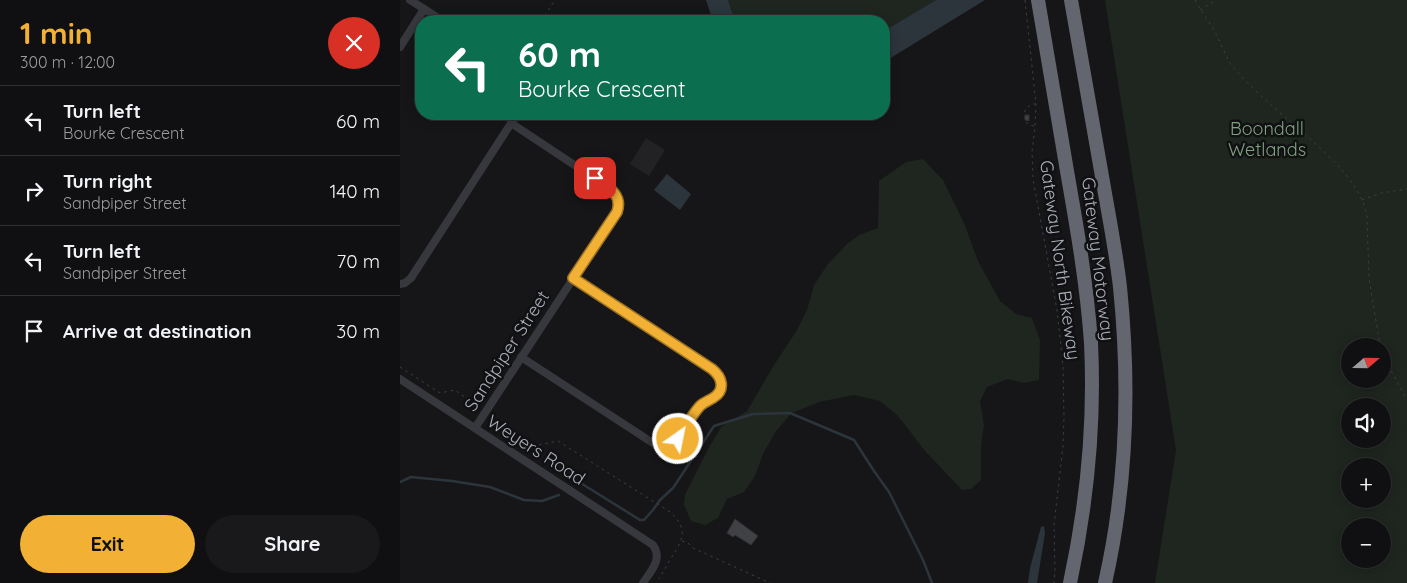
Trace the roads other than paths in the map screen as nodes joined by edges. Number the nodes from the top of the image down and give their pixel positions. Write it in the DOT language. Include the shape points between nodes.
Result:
graph roads {
  1 [pos="410,0"];
  2 [pos="1038,0"];
  3 [pos="1071,0"];
  4 [pos="424,9"];
  5 [pos="420,15"];
  6 [pos="434,15"];
  7 [pos="415,23"];
  8 [pos="400,47"];
  9 [pos="513,120"];
  10 [pos="511,123"];
  11 [pos="573,278"];
  12 [pos="400,284"];
  13 [pos="521,358"];
  14 [pos="400,379"];
  15 [pos="475,428"];
  16 [pos="643,583"];
  17 [pos="1070,583"];
  18 [pos="1105,583"];
  1 -- 4 [label="street"];
  2 -- 17 [label="highway, Gateway Motorway" via="1084,266 1091,344 1088,468 1082,526"];
  3 -- 18 [label="highway, Gateway Motorway" via="1112,236 1126,372 1124,453"];
  4 -- 5 [label="street"];
  4 -- 6 [label="street"];
  7 -- 8 [label="street"];
  9 -- 10 [label="street"];
  10 -- 11 [label="street, Sandpiper Street" via="609,188 618,200 617,212"];
  10 -- 12 [label="street" via="411,278"];
  11 -- 13 [label="street, Sandpiper Street"];
  11 -- 13 [label="street" via="712,369 720,378 720,392 698,408 675,443 659,447"];
  13 -- 15 [label="street, Sandpiper Street"];
  14 -- 15 [label="street, Weyers Road"];
  15 -- 16 [label="street, Weyers Road" via="650,542 657,552 656,561"];
}
